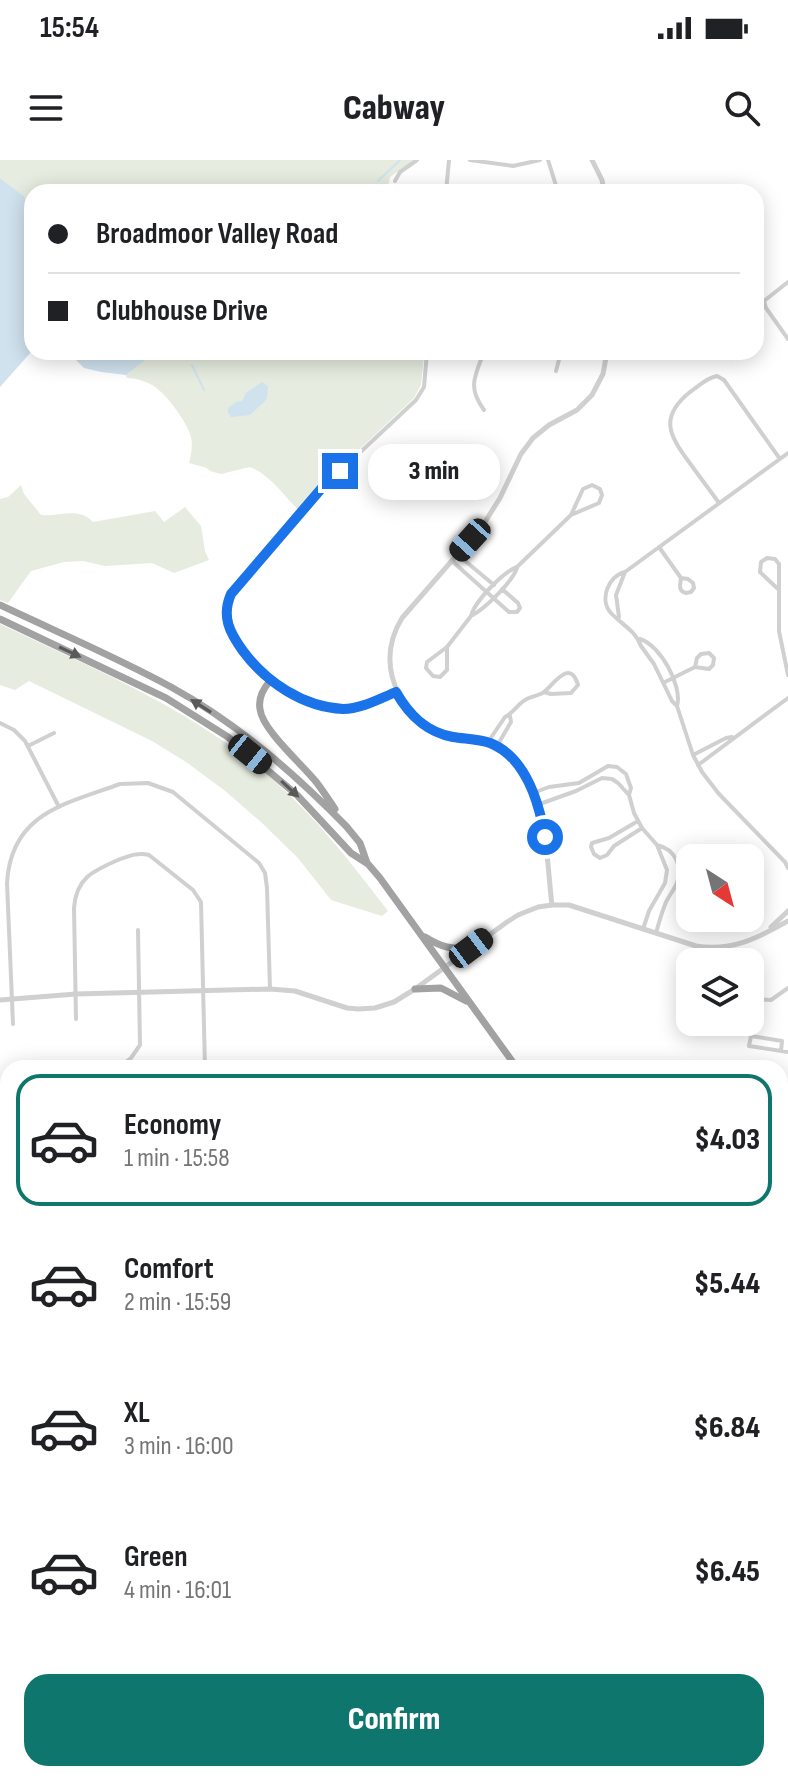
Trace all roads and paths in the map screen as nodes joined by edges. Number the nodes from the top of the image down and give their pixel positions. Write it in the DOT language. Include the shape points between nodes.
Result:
graph roads {
  1 [pos="417,160"];
  2 [pos="449,160"];
  3 [pos="470,160"];
  4 [pos="540,160"];
  5 [pos="548,160"];
  6 [pos="592,160"];
  7 [pos="395,181"];
  8 [pos="447,184"];
  9 [pos="556,184"];
  10 [pos="603,184"];
  11 [pos="788,282"];
  12 [pos="788,339"];
  13 [pos="426,360"];
  14 [pos="481,360"];
  15 [pos="559,360"];
  16 [pos="606,360"];
  17 [pos="556,371"];
  18 [pos="484,410"];
  19 [pos="788,453"];
  20 [pos="780,459"];
  21 [pos="719,504"];
  22 [pos="571,515"];
  23 [pos="659,547"];
  24 [pos="457,554"];
  25 [pos="452,561"];
  26 [pos="517,567"];
  27 [pos="625,572"];
  28 [pos="681,578"];
  29 [pos="494,585"];
  30 [pos="502,589"];
  31 [pos="778,589"];
  32 [pos="487,592"];
  33 [pos="493,597"];
  34 [pos="0,605"];
  35 [pos="471,616"];
  36 [pos="619,617"];
  37 [pos="0,619"];
  38 [pos="639,639"];
  39 [pos="447,647"];
  40 [pos="787,661"];
  41 [pos="695,667"];
  42 [pos="788,675"];
  43 [pos="673,678"];
  44 [pos="270,681"];
  45 [pos="665,682"];
  46 [pos="396,692"];
  47 [pos="544,692"];
  48 [pos="788,698"];
  49 [pos="677,706"];
  50 [pos="510,716"];
  51 [pos="0,723"];
  52 [pos="54,733"];
  53 [pos="734,736"];
  54 [pos="488,742"];
  55 [pos="28,746"];
  56 [pos="497,746"];
  57 [pos="693,755"];
  58 [pos="698,765"];
  59 [pos="589,781"];
  60 [pos="533,793"];
  61 [pos="629,795"];
  62 [pos="537,805"];
  63 [pos="59,807"];
  64 [pos="638,821"];
  65 [pos="347,827"];
  66 [pos="642,828"];
  67 [pos="657,845"];
  68 [pos="368,864"];
  69 [pos="787,865"];
  70 [pos="661,892"];
  71 [pos="669,895"];
  72 [pos="552,905"];
  73 [pos="788,911"];
  74 [pos="788,921"];
  75 [pos="643,929"];
  76 [pos="138,930"];
  77 [pos="767,932"];
  78 [pos="656,933"];
  79 [pos="420,934"];
  80 [pos="471,948"];
  81 [pos="444,968"];
  82 [pos="788,988"];
  83 [pos="270,989"];
  84 [pos="415,989"];
  85 [pos="140,991"];
  86 [pos="204,991"];
  87 [pos="76,994"];
  88 [pos="11,998"];
  89 [pos="0,1000"];
  90 [pos="764,1000"];
  91 [pos="469,1002"];
  92 [pos="76,1019"];
  93 [pos="13,1024"];
  94 [pos="781,1051"];
  95 [pos="788,1052"];
  96 [pos="128,1060"];
  97 [pos="205,1060"];
  98 [pos="511,1060"];
  1 -- 7 [label="street"];
  2 -- 8 [label="street"];
  3 -- 4 [label="street" via="513,166"];
  5 -- 9 [label="street"];
  6 -- 10 [label="street"];
  11 -- 12 [label="street" via="764,301"];
  13 -- 44 [label="street" via="424,387 416,400 321,489 231,594 226,619 232,637"];
  14 -- 18 [label="street" via="473,387"];
  15 -- 17 [label="street"];
  16 -- 24 [label="street" via="592,395 533,438 494,510"];
  19 -- 20 [label="street"];
  20 -- 21 [label="street"];
  20 -- 21 [label="street" via="722,378 707,379 680,402 670,429"];
  21 -- 23 [label="street"];
  22 -- 22 [label="street" via="599,503 600,489 586,487"];
  22 -- 26 [label="street"];
  23 -- 27 [label="street"];
  23 -- 28 [label="street"];
  24 -- 25 [label="street"];
  24 -- 29 [label="street"];
  25 -- 32 [label="street"];
  25 -- 46 [label="street" via="402,618 394,635 389,659"];
  26 -- 29 [label="street"];
  26 -- 30 [label="street"];
  27 -- 36 [label="street" via="616,595"];
  27 -- 36 [label="street" via="611,580 606,595 609,611"];
  29 -- 30 [label="street"];
  29 -- 32 [label="street"];
  30 -- 33 [label="street"];
  30 -- 33 [label="street" via="519,610 512,613"];
  31 -- 31 [label="street" via="779,564 767,558 760,572"];
  31 -- 40 [label="street" via="779,631"];
  32 -- 33 [label="street"];
  32 -- 35 [label="street"];
  33 -- 35 [label="street"];
  65 -- 34 [label="highway, one-way" via="281,764 201,705"];
  35 -- 39 [label="street"];
  36 -- 38 [label="street"];
  37 -- 68 [label="highway, one-way" via="166,698 228,737"];
  38 -- 43 [label="street" via="655,649"];
  38 -- 45 [label="street"];
  39 -- 39 [label="street" via="427,662 433,676 447,670"];
  40 -- 42 [label="street"];
  41 -- 41 [label="street" via="709,669 714,658 701,654"];
  41 -- 43 [label="street"];
  43 -- 45 [label="street"];
  43 -- 49 [label="street"];
  44 -- 46 [label="street" via="303,699 340,709"];
  44 -- 65 [label="highway" via="260,699 264,724 317,783"];
  45 -- 49 [label="street"];
  46 -- 54 [label="street" via="412,716 431,729"];
  47 -- 47 [label="street" via="571,693 577,680 559,675"];
  47 -- 50 [label="street" via="525,700"];
  48 -- 53 [label="street"];
  49 -- 57 [label="street"];
  50 -- 54 [label="street"];
  50 -- 56 [label="street"];
  51 -- 55 [label="street" via="19,733"];
  52 -- 55 [label="street"];
  53 -- 57 [label="street"];
  53 -- 58 [label="street"];
  54 -- 56 [label="street"];
  55 -- 63 [label="street"];
  56 -- 60 [label="street" via="515,761"];
  57 -- 58 [label="street"];
  58 -- 69 [label="street"];
  59 -- 60 [label="street"];
  59 -- 61 [label="street" via="612,779"];
  59 -- 61 [label="street" via="603,768 617,767 629,778"];
  59 -- 62 [label="street"];
  60 -- 62 [label="street"];
  61 -- 64 [label="street"];
  62 -- 72 [label="street"];
  63 -- 83 [label="street" via="120,784 157,785 255,858 267,879"];
  63 -- 88 [label="street" via="23,833 9,865"];
  64 -- 66 [label="street"];
  64 -- 66 [label="street" via="592,843 594,854 607,855"];
  65 -- 68 [label="highway"];
  66 -- 67 [label="street"];
  67 -- 70 [label="street" via="667,870"];
  67 -- 71 [label="street" via="670,850 678,864 678,880"];
  68 -- 79 [label="highway"];
  70 -- 71 [label="street"];
  70 -- 75 [label="street"];
  71 -- 78 [label="street"];
  72 -- 75 [label="street" via="576,907"];
  72 -- 80 [label="street" via="518,915"];
  73 -- 77 [label="street"];
  74 -- 77 [label="street"];
  75 -- 78 [label="street"];
  76 -- 85 [label="street"];
  77 -- 78 [label="street" via="743,944 715,948"];
  79 -- 80 [label="highway" via="444,948"];
  79 -- 81 [label="highway"];
  80 -- 81 [label="street"];
  81 -- 84 [label="street"];
  81 -- 91 [label="highway"];
  82 -- 90 [label="street"];
  83 -- 84 [label="street" via="358,1009 384,1005"];
  83 -- 86 [label="street"];
  84 -- 91 [label="highway" via="441,988"];
  85 -- 86 [label="street"];
  85 -- 87 [label="street"];
  85 -- 96 [label="street" via="140,1045"];
  86 -- 87 [label="street" via="200,897 145,853 96,869 77,891"];
  86 -- 97 [label="street"];
  87 -- 88 [label="street"];
  87 -- 92 [label="street"];
  88 -- 89 [label="street"];
  88 -- 93 [label="street"];
  91 -- 98 [label="highway"];
  94 -- 94 [label="street" via="749,1046 751,1036 782,1041"];
  94 -- 95 [label="street"];
}
